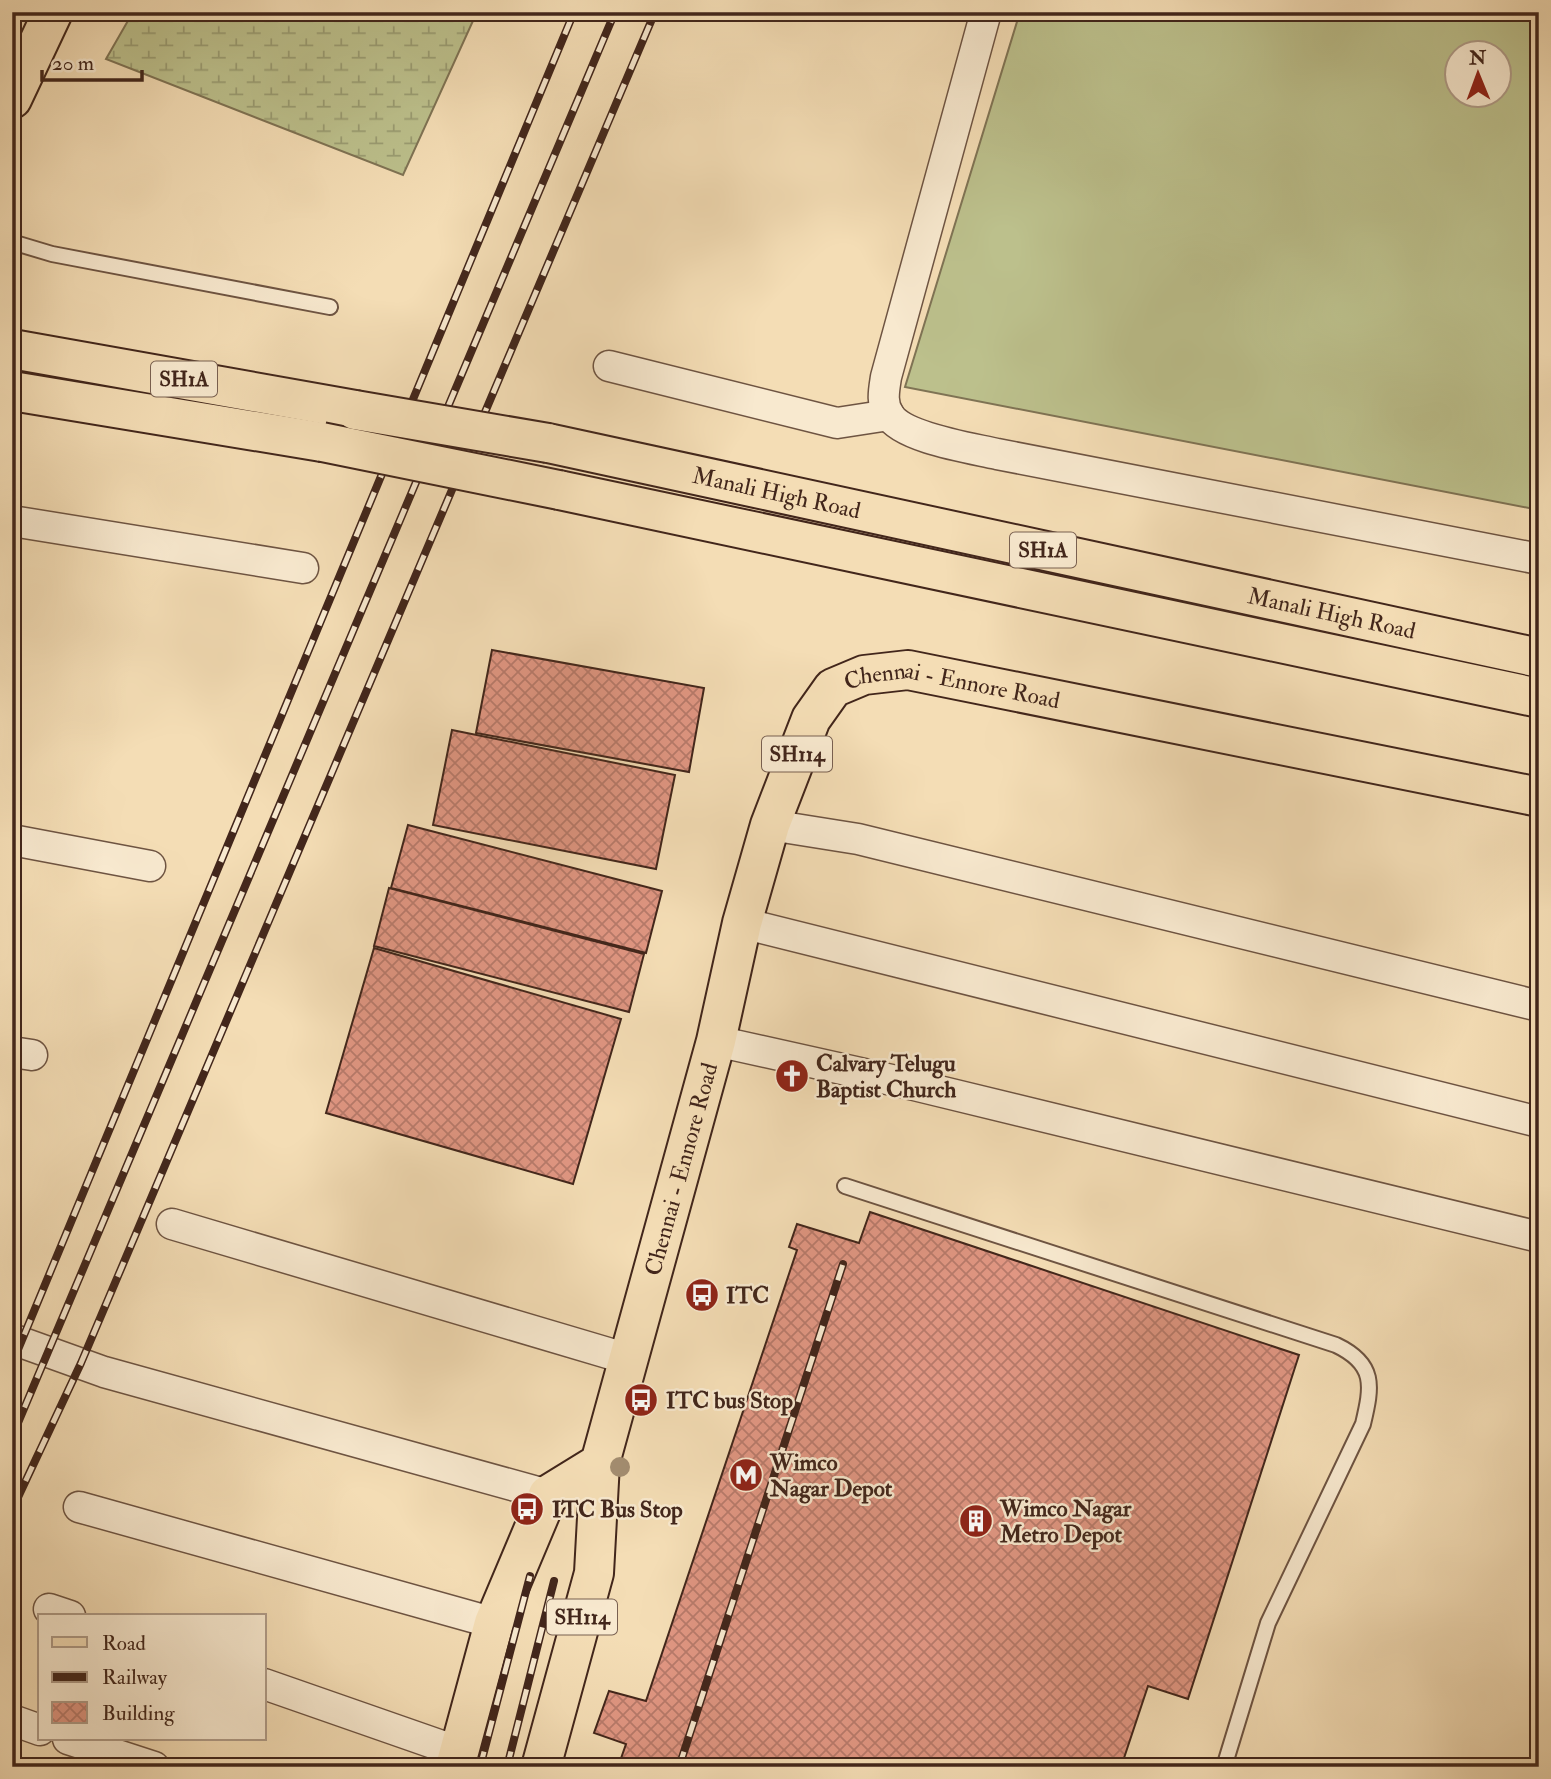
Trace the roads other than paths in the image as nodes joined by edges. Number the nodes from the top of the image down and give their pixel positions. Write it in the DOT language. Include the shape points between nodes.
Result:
graph roads {
  1 [pos="53,12"];
  2 [pos="986,12"];
  3 [pos="12,99"];
  4 [pos="12,242"];
  5 [pos="330,307"];
  6 [pos="12,349"];
  7 [pos="609,366"];
  8 [pos="12,391"];
  9 [pos="889,415"];
  10 [pos="12,520"];
  11 [pos="1539,559"];
  12 [pos="303,568"];
  13 [pos="1539,658"];
  14 [pos="1539,698"];
  15 [pos="1539,797"];
  16 [pos="770,825"];
  17 [pos="12,840"];
  18 [pos="150,866"];
  19 [pos="742,923"];
  20 [pos="1539,1006"];
  21 [pos="716,1041"];
  22 [pos="1539,1122"];
  23 [pos="845,1186"];
  24 [pos="172,1224"];
  25 [pos="1539,1237"];
  26 [pos="12,1339"];
  27 [pos="628,1359"];
  28 [pos="600,1463"];
  29 [pos="548,1495"];
  30 [pos="79,1507"];
  31 [pos="494,1623"];
  32 [pos="266,1685"];
  33 [pos="12,1720"];
  34 [pos="38,1729"];
  35 [pos="71,1740"];
  36 [pos="457,1760"];
  37 [pos="154,1767"];
  38 [pos="541,1767"];
  39 [pos="1224,1767"];
  1 -- 3 [label="main road"];
  2 -- 9 [label="street" via="886,377 883,397"];
  4 -- 5 [label="lane" via="52,254"];
  6 -- 13 [label="main road, Manali High Road / SH1A, bridge" via="548,443"];
  7 -- 9 [label="street" via="837,423"];
  8 -- 14 [label="main road, Manali High Road / SH1A, bridge" via="323,442"];
  9 -- 11 [label="street" via="916,433 997,454"];
  10 -- 12 [label="street"];
  15 -- 16 [label="main road, Chennai - Ennore Road / SH114" via="908,670 864,675 833,688 811,719"];
  16 -- 19 [label="main road, Chennai - Ennore Road / SH114"];
  16 -- 20 [label="street" via="858,839"];
  17 -- 18 [label="street"];
  19 -- 21 [label="main road, Chennai - Ennore Road / SH114"];
  19 -- 22 [label="street"];
  21 -- 25 [label="street"];
  21 -- 27 [label="main road, Chennai - Ennore Road / SH114"];
  23 -- 39 [label="lane" via="1336,1345 1354,1353 1367,1369 1370,1394 1363,1424 1268,1623"];
  24 -- 27 [label="street"];
  26 -- 29 [label="street" via="104,1372"];
  27 -- 28 [label="main road, Chennai - Ennore Road / SH114"];
  28 -- 29 [label="main road"];
  28 -- 38 [label="main road, Chennai - Ennore Road / SH114" via="594,1573"];
  29 -- 31 [label="main road"];
  30 -- 31 [label="street"];
  31 -- 36 [label="main road"];
  32 -- 36 [label="street"];
  33 -- 34 [label="street"];
  35 -- 37 [label="street"];
}
